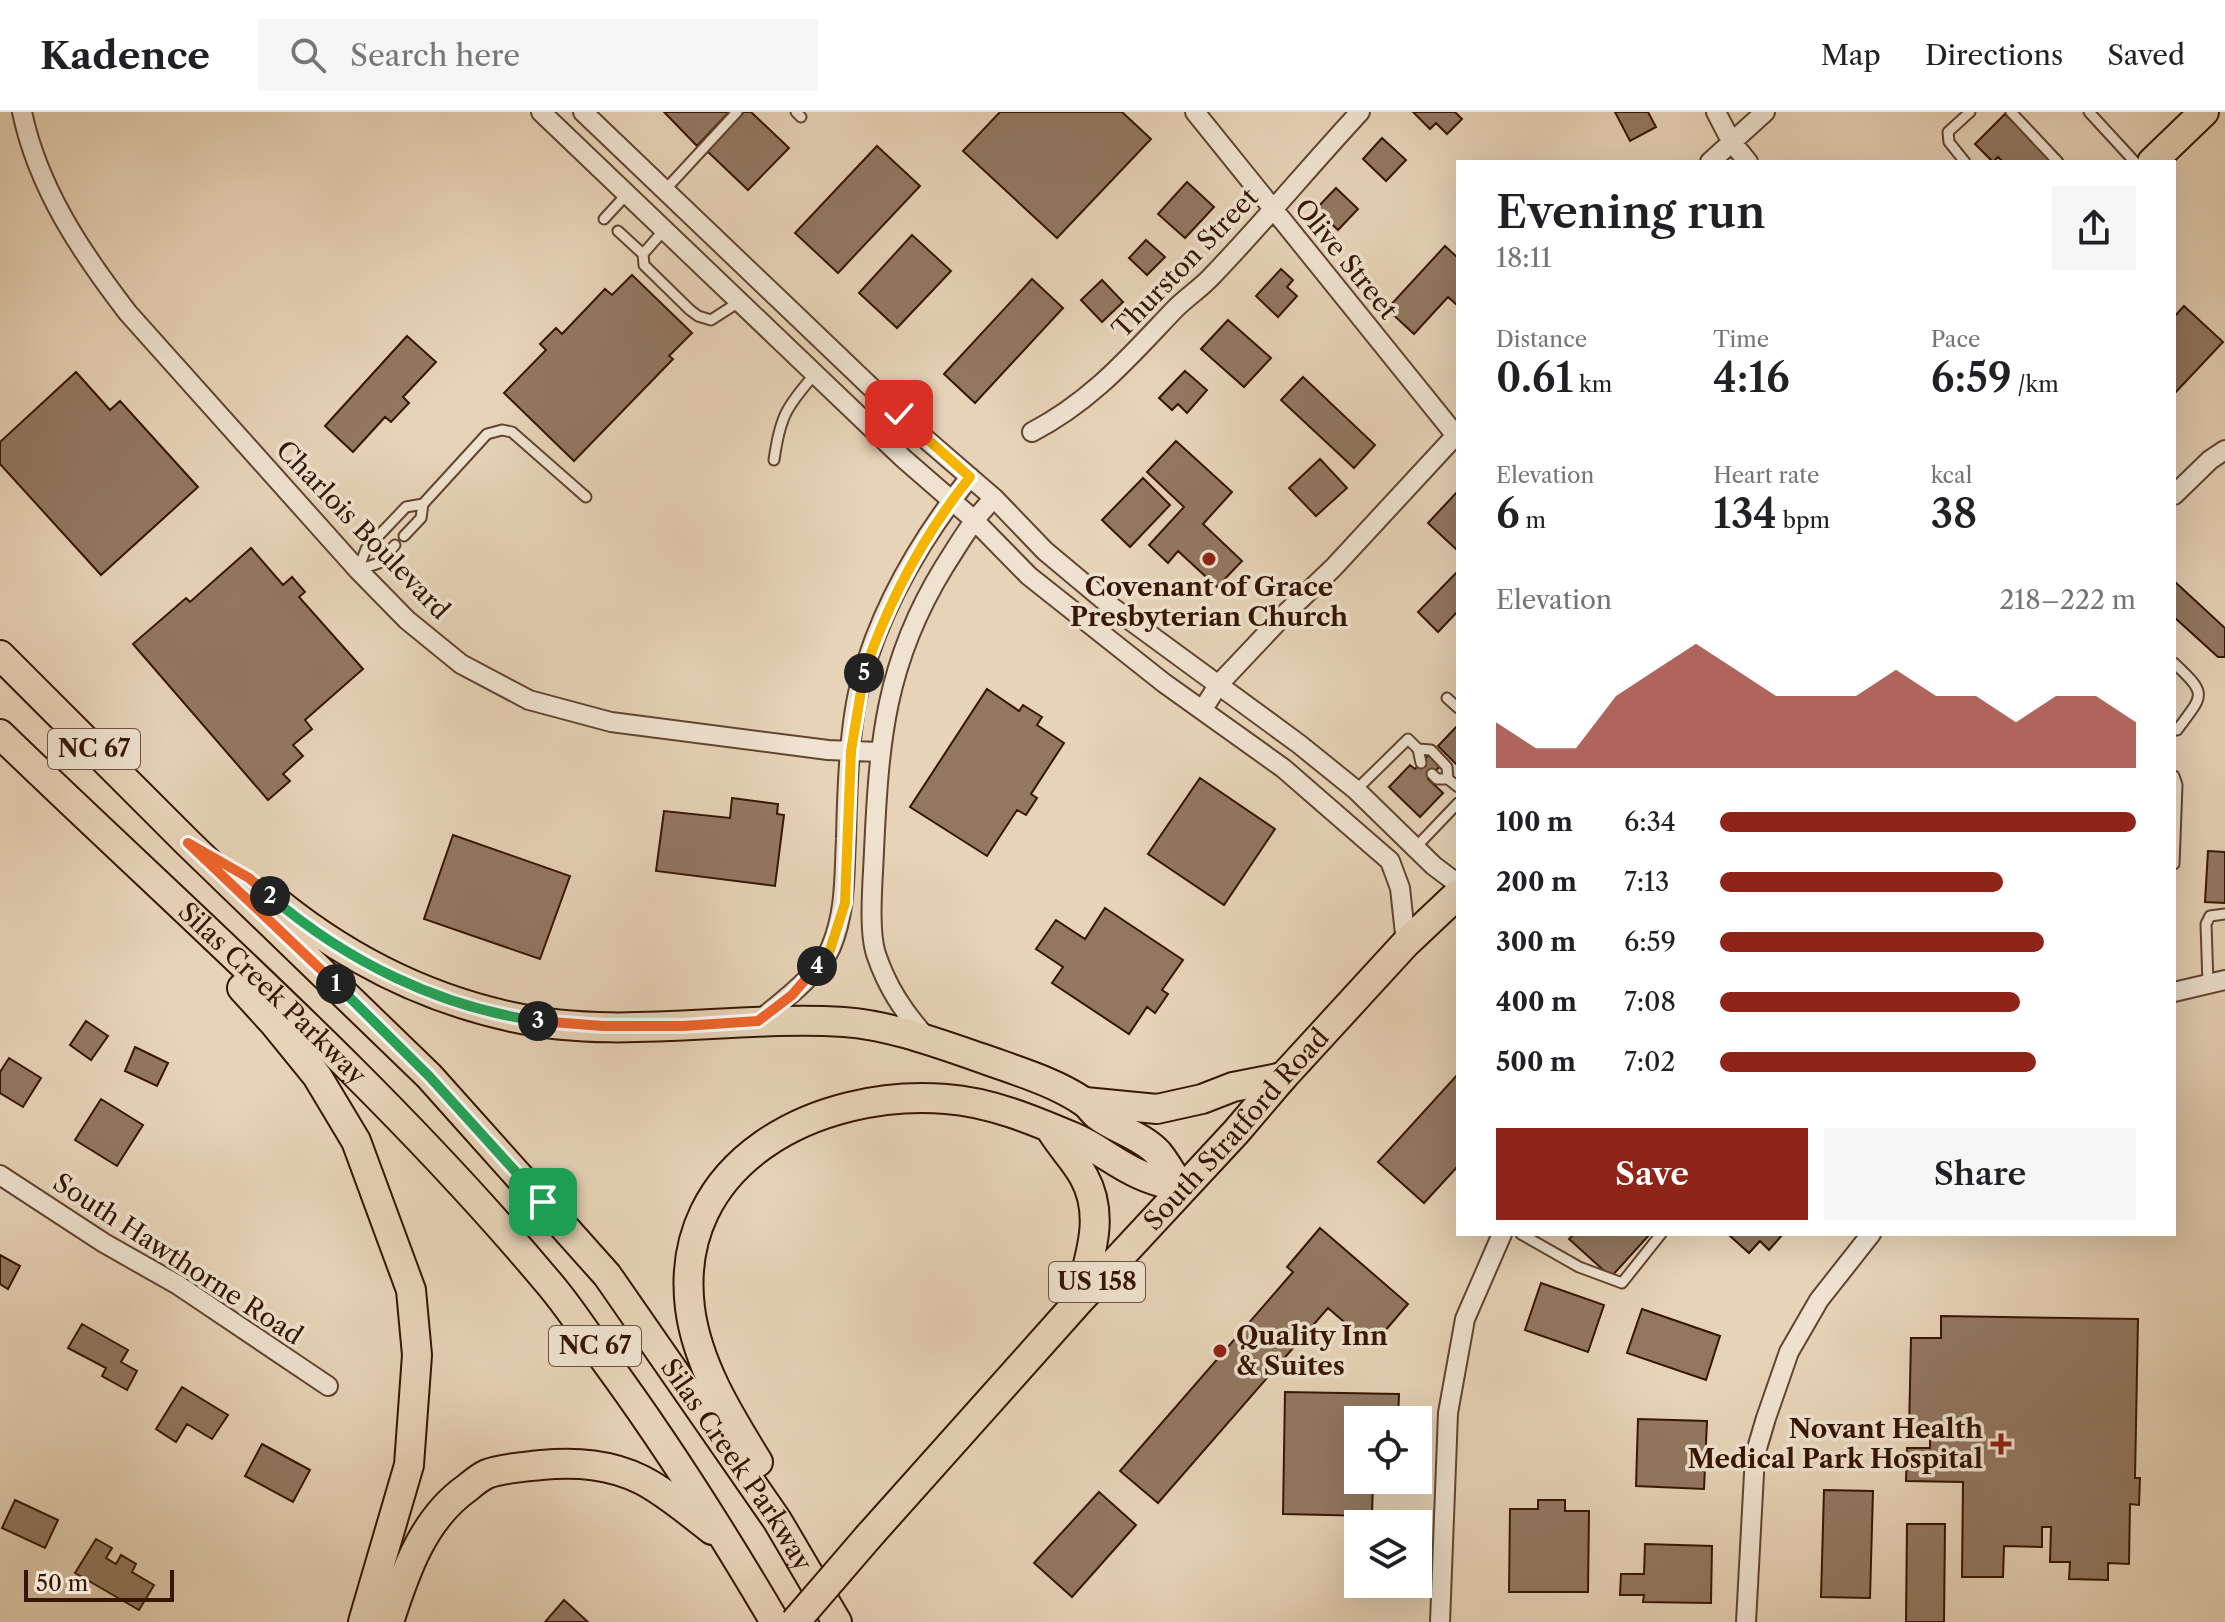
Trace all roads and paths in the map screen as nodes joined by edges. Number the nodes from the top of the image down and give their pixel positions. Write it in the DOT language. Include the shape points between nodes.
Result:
graph roads {
  1 [pos="22,112"];
  2 [pos="541,112"];
  3 [pos="583,112"];
  4 [pos="737,112"];
  5 [pos="1195,112"];
  6 [pos="1360,112"];
  7 [pos="1716,112"];
  8 [pos="1765,112"];
  9 [pos="1970,112"];
  10 [pos="2011,112"];
  11 [pos="2089,112"];
  12 [pos="2201,113"];
  13 [pos="1731,141"];
  14 [pos="1712,160"];
  15 [pos="1746,160"];
  16 [pos="1963,160"];
  17 [pos="2056,160"];
  18 [pos="2133,160"];
  19 [pos="2154,160"];
  20 [pos="665,190"];
  21 [pos="627,194"];
  22 [pos="1274,210"];
  23 [pos="604,219"];
  24 [pos="664,230"];
  25 [pos="618,231"];
  26 [pos="643,254"];
  27 [pos="763,284"];
  28 [pos="739,302"];
  29 [pos="815,374"];
  30 [pos="899,414"];
  31 [pos="1032,432"];
  32 [pos="878,434"];
  33 [pos="1456,434"];
  34 [pos="1456,436"];
  35 [pos="2225,450"];
  36 [pos="774,460"];
  37 [pos="970,477"];
  38 [pos="2176,492"];
  39 [pos="586,497"];
  40 [pos="994,498"];
  41 [pos="951,500"];
  42 [pos="423,504"];
  43 [pos="973,519"];
  44 [pos="404,536"];
  45 [pos="395,545"];
  46 [pos="358,570"];
  47 [pos="884,618"];
  48 [pos="909,634"];
  49 [pos="0,655"];
  50 [pos="2176,665"];
  51 [pos="1219,684"];
  52 [pos="1447,698"];
  53 [pos="1456,706"];
  54 [pos="1203,709"];
  55 [pos="2177,730"];
  56 [pos="0,734"];
  57 [pos="1418,749"];
  58 [pos="851,751"];
  59 [pos="879,752"];
  60 [pos="1421,763"];
  61 [pos="1432,774"];
  62 [pos="1448,779"];
  63 [pos="1456,785"];
  64 [pos="2176,787"];
  65 [pos="1356,790"];
  66 [pos="1456,805"];
  67 [pos="2176,816"];
  68 [pos="95,826"];
  69 [pos="188,843"];
  70 [pos="1416,847"];
  71 [pos="1456,882"];
  72 [pos="1456,896"];
  73 [pos="2225,914"];
  74 [pos="1406,943"];
  75 [pos="2216,982"];
  76 [pos="2176,992"];
  77 [pos="758,1021"];
  78 [pos="928,1039"];
  79 [pos="1283,1077"];
  80 [pos="1085,1102"];
  81 [pos="1051,1130"];
  82 [pos="0,1175"];
  83 [pos="1181,1189"];
  84 [pos="1501,1236"];
  85 [pos="1525,1236"];
  86 [pos="1659,1236"];
  87 [pos="1869,1236"];
  88 [pos="1078,1302"];
  89 [pos="328,1386"];
  90 [pos="777,1520"];
  91 [pos="729,1543"];
  92 [pos="363,1622"];
  93 [pos="389,1622"];
  94 [pos="775,1622"];
  95 [pos="795,1622"];
  96 [pos="837,1622"];
  97 [pos="1440,1622"];
  98 [pos="1746,1622"];
  1 -- 46 [label="street, Charlois Boulevard" via="52,199 97,273"];
  2 -- 21 [label="street"];
  3 -- 20 [label="street"];
  4 -- 20 [label="lane"];
  5 -- 22 [label="street, Olive Street"];
  6 -- 22 [label="street, Thurston Street"];
  7 -- 13 [label="street"];
  8 -- 13 [label="street"];
  9 -- 16 [label="lane" via="1948,132"];
  10 -- 17 [label="lane"];
  11 -- 18 [label="lane"];
  12 -- 19 [label="main road"];
  13 -- 14 [label="street"];
  13 -- 15 [label="street"];
  20 -- 27 [label="street"];
  21 -- 23 [label="lane"];
  21 -- 24 [label="street"];
  22 -- 31 [label="street, Thurston Street" via="1099,388"];
  22 -- 33 [label="street, Olive Street"];
  24 -- 26 [label="lane"];
  24 -- 28 [label="street"];
  25 -- 26 [label="lane"];
  26 -- 28 [label="lane" via="644,265 698,316 711,320"];
  27 -- 28 [label="street"];
  27 -- 30 [label="street"];
  28 -- 29 [label="street"];
  29 -- 32 [label="street"];
  29 -- 36 [label="lane" via="779,425"];
  30 -- 32 [label="street"];
  30 -- 37 [label="street"];
  32 -- 41 [label="street"];
  34 -- 51 [label="street"];
  35 -- 38 [label="street"];
  37 -- 40 [label="street"];
  37 -- 41 [label="street"];
  39 -- 42 [label="lane" via="512,432 502,430 487,434"];
  40 -- 43 [label="street"];
  40 -- 51 [label="street" via="1045,551"];
  41 -- 43 [label="street"];
  41 -- 47 [label="street"];
  42 -- 44 [label="lane" via="421,518"];
  42 -- 46 [label="lane" via="406,507 366,549"];
  43 -- 48 [label="street"];
  43 -- 54 [label="street" via="1040,585"];
  45 -- 46 [label="lane" via="379,563"];
  46 -- 58 [label="street, Charlois Boulevard" via="461,664 529,700 611,722"];
  47 -- 48 [label="street"];
  47 -- 58 [label="street" via="860,683"];
  48 -- 59 [label="street" via="890,689"];
  49 -- 69 [label="main road, Silas Creek Parkway / NC 67"];
  50 -- 55 [label="lane" via="2199,692 2199,702"];
  51 -- 54 [label="street"];
  51 -- 65 [label="street"];
  52 -- 53 [label="lane"];
  54 -- 74 [label="street" via="1283,768 1390,861 1400,888"];
  56 -- 68 [label="main road, Silas Creek Parkway / NC 67"];
  57 -- 60 [label="lane"];
  57 -- 62 [label="lane" via="1431,750 1447,767"];
  57 -- 65 [label="lane" via="1408,739"];
  58 -- 59 [label="street, Charlois Boulevard"];
  58 -- 77 [label="street" via="845,903 830,950 792,995"];
  59 -- 78 [label="street" via="875,952 901,1009"];
  61 -- 62 [label="lane"];
  62 -- 63 [label="lane"];
  64 -- 67 [label="lane"];
  65 -- 70 [label="street"];
  66 -- 70 [label="lane"];
  68 -- 91 [label="main road, Silas Creek Parkway / NC 67" via="342,1058 539,1271 641,1408"];
  68 -- 92 [label="main road" via="112,861 253,999 317,1076 356,1141 411,1290 417,1355 409,1465"];
  69 -- 77 [label="main road" via="249,878 297,919 372,967 469,1006 513,1018 603,1026"];
  69 -- 90 [label="main road, Silas Creek Parkway / NC 67" via="429,1076 607,1275"];
  70 -- 71 [label="street"];
  72 -- 74 [label="main road, South Stratford Road / US 158"];
  73 -- 75 [label="lane" via="2210,916 2206,924"];
  74 -- 79 [label="main road, South Stratford Road / US 158"];
  75 -- 76 [label="street"];
  77 -- 78 [label="main road" via="847,1022"];
  78 -- 80 [label="main road"];
  79 -- 80 [label="main road" via="1157,1109"];
  79 -- 83 [label="main road, South Stratford Road / US 158"];
  80 -- 83 [label="main road" via="1098,1116 1157,1151"];
  81 -- 83 [label="main road"];
  81 -- 88 [label="main road" via="1083,1175 1095,1207 1097,1224"];
  81 -- 90 [label="main road" via="970,1102 904,1098 865,1103 791,1127 744,1159 726,1179 696,1235 690,1308 706,1365 758,1462"];
  82 -- 89 [label="street, South Hawthorne Road"];
  83 -- 88 [label="main road, South Stratford Road / US 158"];
  84 -- 97 [label="street" via="1465,1319 1448,1413"];
  85 -- 86 [label="lane" via="1579,1267 1622,1283"];
  87 -- 98 [label="street" via="1819,1300 1789,1352 1766,1418 1755,1455"];
  88 -- 95 [label="main road, South Stratford Road / US 158, bridge"];
  90 -- 96 [label="main road, Silas Creek Parkway / NC 67"];
  91 -- 93 [label="main road" via="643,1481 608,1467 573,1462 486,1474 437,1515 417,1546"];
  91 -- 94 [label="main road, Silas Creek Parkway / NC 67"];
}
